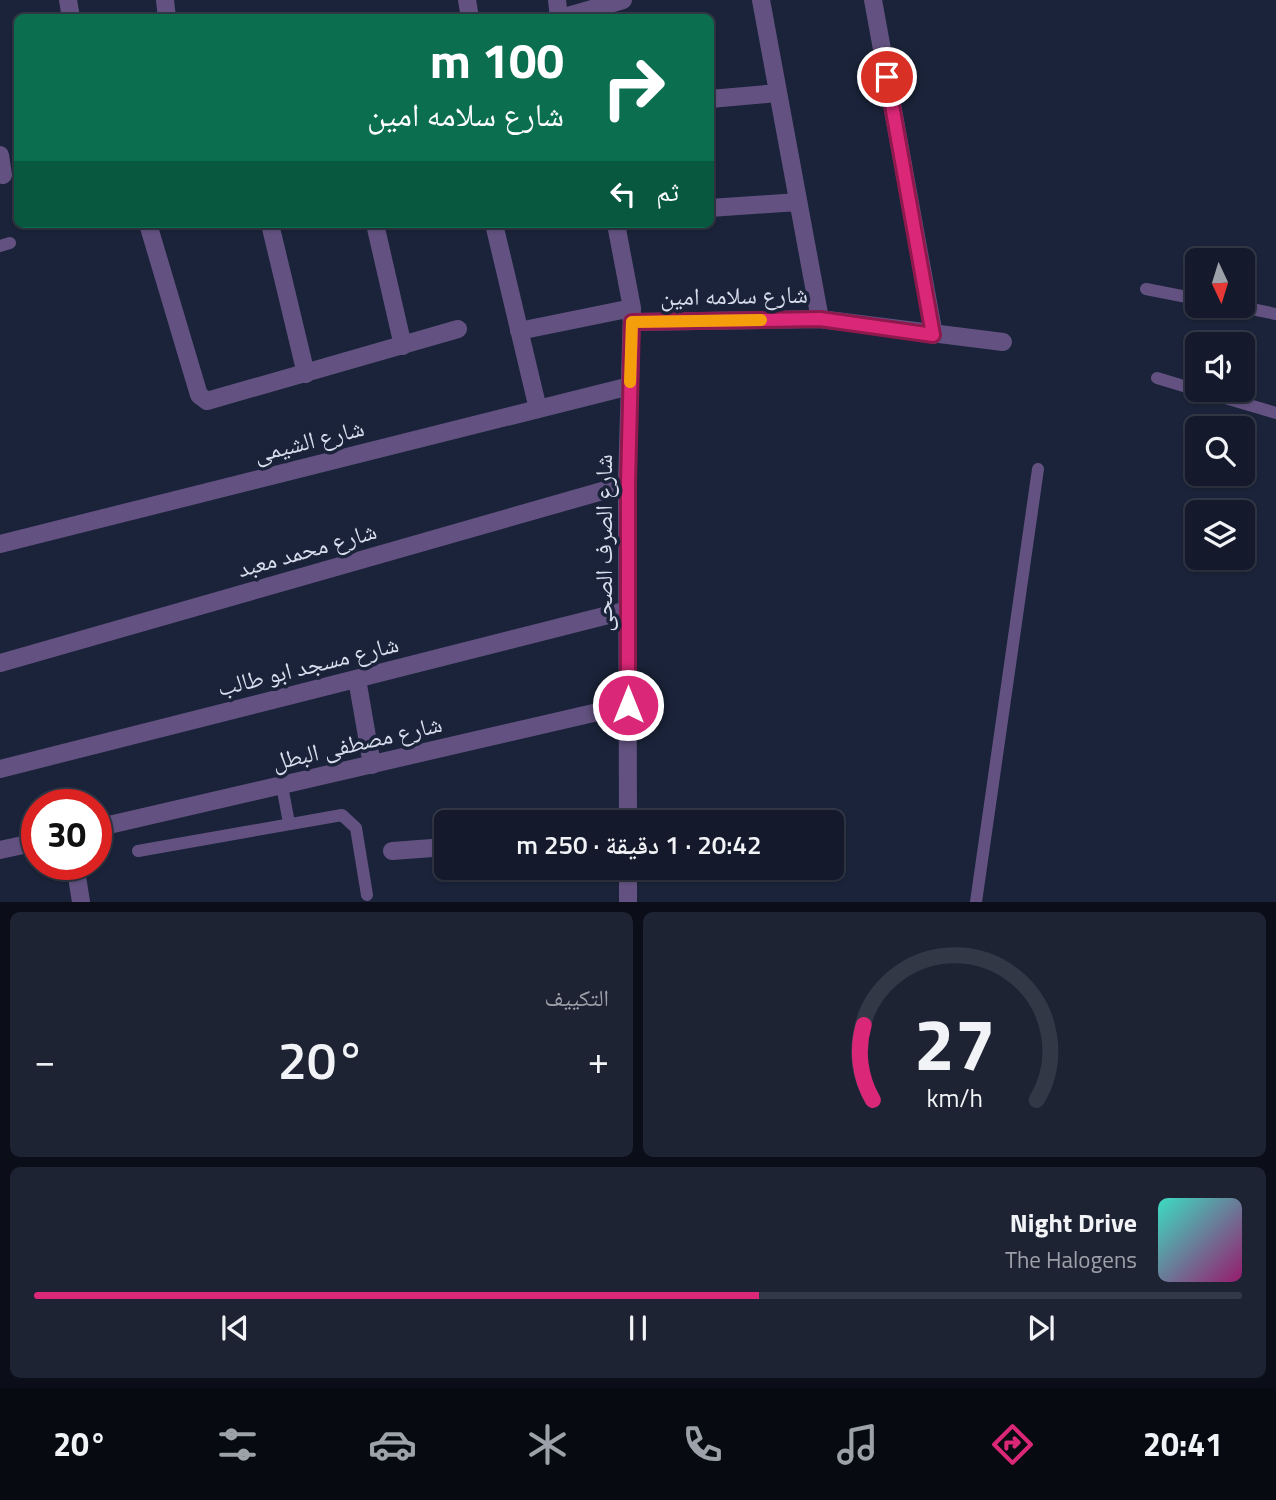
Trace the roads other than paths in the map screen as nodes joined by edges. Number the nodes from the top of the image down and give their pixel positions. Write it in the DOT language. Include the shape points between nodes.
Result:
graph roads {
  1 [pos="623,0"];
  2 [pos="761,0"];
  3 [pos="873,0"];
  4 [pos="577,14"];
  5 [pos="777,93"];
  6 [pos="714,99"];
  7 [pos="0,155"];
  8 [pos="7,175"];
  9 [pos="797,202"];
  10 [pos="714,208"];
  11 [pos="149,228"];
  12 [pos="271,228"];
  13 [pos="376,228"];
  14 [pos="495,228"];
  15 [pos="616,228"];
  16 [pos="1146,289"];
  17 [pos="1185,297"];
  18 [pos="1255,309"];
  19 [pos="1276,313"];
  20 [pos="632,315"];
  21 [pos="820,319"];
  22 [pos="458,330"];
  23 [pos="519,331"];
  24 [pos="933,335"];
  25 [pos="1003,342"];
  26 [pos="403,346"];
  27 [pos="306,374"];
  28 [pos="1157,378"];
  29 [pos="630,386"];
  30 [pos="1185,386"];
  31 [pos="1239,402"];
  32 [pos="538,409"];
  33 [pos="1276,413"];
  34 [pos="1038,469"];
  35 [pos="628,484"];
  36 [pos="0,544"];
  37 [pos="628,610"];
  38 [pos="0,663"];
  39 [pos="358,679"];
  40 [pos="628,705"];
  41 [pos="372,765"];
  42 [pos="0,769"];
  43 [pos="282,786"];
  44 [pos="628,810"];
  45 [pos="289,823"];
  46 [pos="112,824"];
  47 [pos="21,845"];
  48 [pos="434,848"];
  49 [pos="0,850"];
  50 [pos="138,851"];
  51 [pos="393,851"];
  52 [pos="78,880"];
  53 [pos="628,880"];
  54 [pos="367,895"];
  55 [pos="82,901"];
  56 [pos="628,901"];
  57 [pos="976,901"];
  1 -- 4 [label="street"];
  2 -- 5 [label="street"];
  3 -- 24 [label="street"];
  5 -- 6 [label="street"];
  5 -- 9 [label="street"];
  7 -- 8 [label="street"];
  9 -- 10 [label="street"];
  9 -- 21 [label="street"];
  11 -- 27 [label="street" via="199,395 212,401"];
  12 -- 27 [label="street"];
  13 -- 26 [label="street"];
  14 -- 23 [label="street"];
  15 -- 20 [label="street, شارع الصرف الصحى"];
  16 -- 17 [label="lane"];
  18 -- 19 [label="lane"];
  20 -- 21 [label="street, شارع سلامه امين"];
  20 -- 23 [label="street, شارع سلامه امين"];
  20 -- 29 [label="street, شارع الصرف الصحى"];
  21 -- 24 [label="street, شارع سلامه امين"];
  22 -- 26 [label="street"];
  23 -- 32 [label="street"];
  24 -- 25 [label="street, شارع سلامه امين"];
  26 -- 27 [label="street"];
  28 -- 30 [label="lane"];
  29 -- 32 [label="street, شارع الشيمى"];
  29 -- 35 [label="street, شارع الصرف الصحى"];
  31 -- 33 [label="lane"];
  32 -- 36 [label="street, شارع الشيمى"];
  34 -- 57 [label="lane"];
  35 -- 37 [label="street, شارع الصرف الصحى"];
  35 -- 38 [label="street, شارع محمد معبد"];
  37 -- 39 [label="street, شارع مسجد ابو طالب"];
  37 -- 40 [label="street, شارع الصرف الصحى"];
  39 -- 41 [label="street"];
  39 -- 42 [label="street, شارع مسجد ابو طالب"];
  40 -- 41 [label="street, شارع مصطفى البطل"];
  40 -- 44 [label="street, شارع الصرف الصحى"];
  41 -- 43 [label="street, شارع مصطفى البطل"];
  43 -- 45 [label="lane"];
  43 -- 46 [label="street, شارع مصطفى البطل"];
  45 -- 50 [label="lane"];
  45 -- 54 [label="lane" via="335,815 353,822"];
  47 -- 49 [label="street"];
  48 -- 51 [label="street"];
  52 -- 55 [label="street"];
  53 -- 56 [label="street"];
}
